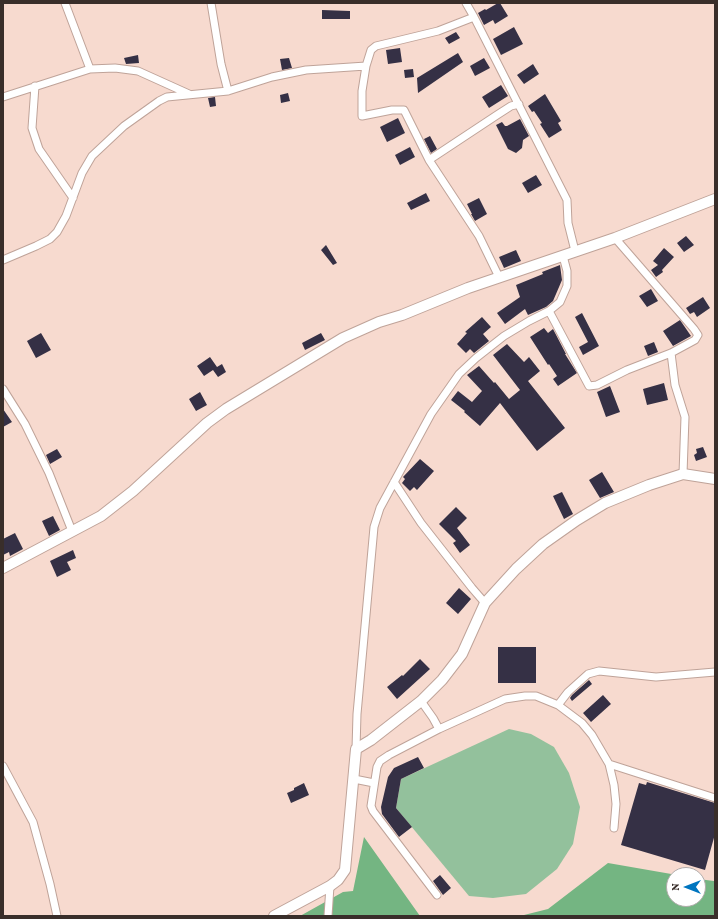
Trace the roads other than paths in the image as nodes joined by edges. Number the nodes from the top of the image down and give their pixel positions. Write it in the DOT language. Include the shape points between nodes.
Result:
graph roads {
  1 [pos="65,3"];
  2 [pos="211,3"];
  3 [pos="470,4"];
  4 [pos="474,17"];
  5 [pos="366,66"];
  6 [pos="90,69"];
  7 [pos="35,86"];
  8 [pos="228,91"];
  9 [pos="190,94"];
  10 [pos="3,97"];
  11 [pos="518,104"];
  12 [pos="429,160"];
  13 [pos="73,198"];
  14 [pos="715,199"];
  15 [pos="615,238"];
  16 [pos="575,251"];
  17 [pos="563,256"];
  18 [pos="3,260"];
  19 [pos="499,277"];
  20 [pos="549,311"];
  21 [pos="671,353"];
  22 [pos="3,389"];
  23 [pos="683,474"];
  24 [pos="715,479"];
  25 [pos="394,482"];
  26 [pos="72,531"];
  27 [pos="3,568"];
  28 [pos="485,603"];
  29 [pos="715,672"];
  30 [pos="421,701"];
  31 [pos="558,704"];
  32 [pos="439,729"];
  33 [pos="356,749"];
  34 [pos="609,764"];
  35 [pos="3,766"];
  36 [pos="354,779"];
  37 [pos="374,783"];
  38 [pos="715,798"];
  39 [pos="614,828"];
  40 [pos="330,886"];
  41 [pos="437,895"];
  42 [pos="57,916"];
  43 [pos="274,916"];
  44 [pos="328,916"];
  1 -- 6 [label="street"];
  2 -- 8 [label="street"];
  3 -- 4 [label="street"];
  4 -- 5 [label="street" via="438,31 376,46 371,50"];
  4 -- 11 [label="street"];
  5 -- 8 [label="street" via="306,70"];
  5 -- 12 [label="street" via="362,116 404,110"];
  6 -- 7 [label="street"];
  6 -- 9 [label="street" via="115,68 138,71"];
  7 -- 10 [label="street"];
  7 -- 13 [label="street" via="32,128 39,149"];
  8 -- 9 [label="street"];
  9 -- 13 [label="street" via="167,97 124,126 92,156 82,173"];
  11 -- 12 [label="street" via="511,106"];
  11 -- 16 [label="street" via="567,200 568,223"];
  12 -- 19 [label="street" via="479,236"];
  13 -- 18 [label="street" via="62,226 50,239"];
  14 -- 15 [label="street"];
  15 -- 16 [label="street"];
  15 -- 21 [label="street" via="698,336"];
  16 -- 17 [label="street"];
  17 -- 19 [label="street"];
  17 -- 20 [label="street" via="567,286 560,302"];
  19 -- 26 [label="street" via="350,334 278,376 207,423 133,491 101,516"];
  20 -- 21 [label="street" via="589,386 597,386"];
  20 -- 25 [label="street" via="504,336 459,374 431,414"];
  21 -- 23 [label="street" via="675,385 685,417"];
  22 -- 26 [label="street" via="25,424 49,473"];
  23 -- 24 [label="street"];
  23 -- 28 [label="street" via="613,500 577,520 543,544"];
  25 -- 28 [label="street" via="421,523"];
  25 -- 33 [label="street" via="380,508 374,527"];
  26 -- 27 [label="street"];
  28 -- 30 [label="street" via="462,654 442,680"];
  29 -- 31 [label="street" via="656,677 599,671 588,674"];
  30 -- 32 [label="street"];
  30 -- 33 [label="street"];
  31 -- 32 [label="street" via="536,696 505,699"];
  31 -- 34 [label="street" via="582,723"];
  32 -- 37 [label="street" via="380,761"];
  33 -- 36 [label="street"];
  34 -- 38 [label="street"];
  34 -- 39 [label="street" via="616,804"];
  35 -- 42 [label="street" via="33,822"];
  36 -- 37 [label="street"];
  36 -- 40 [label="street" via="345,870"];
  37 -- 41 [label="street" via="371,806 373,812"];
  40 -- 43 [label="street"];
  40 -- 44 [label="street"];
}
